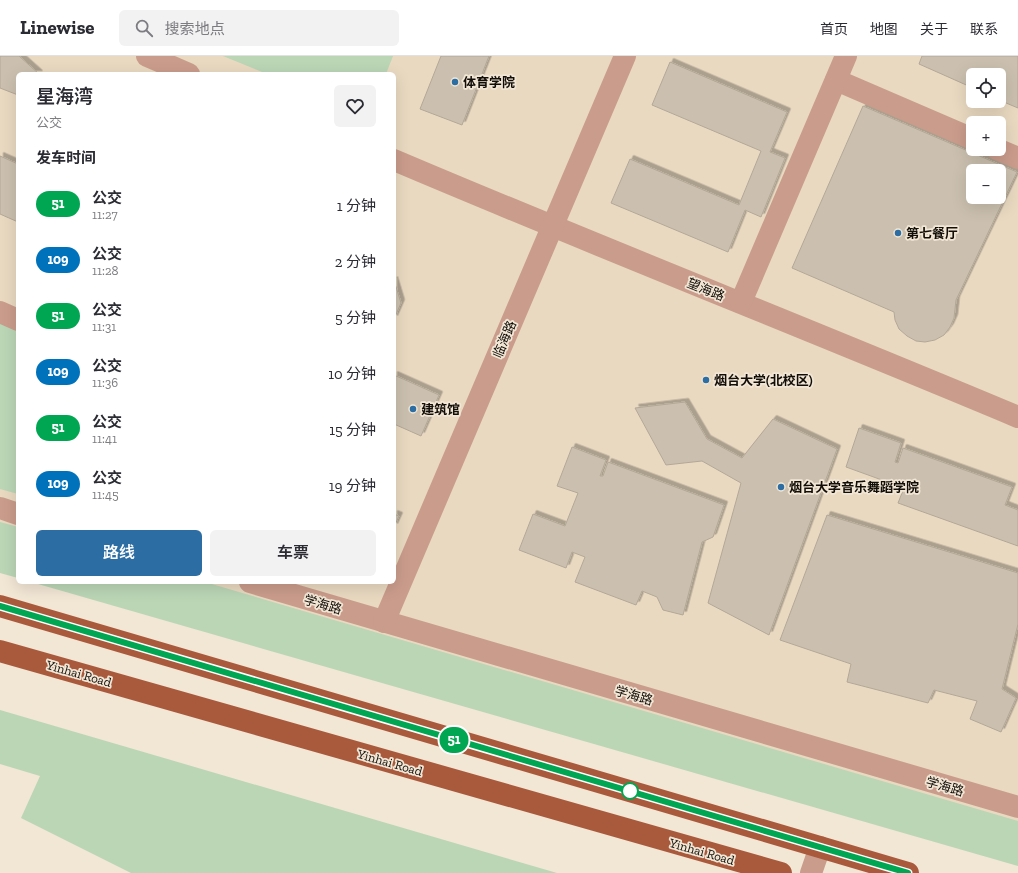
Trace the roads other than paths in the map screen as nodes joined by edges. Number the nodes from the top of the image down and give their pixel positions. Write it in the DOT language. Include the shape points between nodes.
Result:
graph roads {
  1 [pos="146,56"];
  2 [pos="625,56"];
  3 [pos="846,56"];
  4 [pos="184,72"];
  5 [pos="836,80"];
  6 [pos="966,136"];
  7 [pos="1006,153"];
  8 [pos="1018,158"];
  9 [pos="396,161"];
  10 [pos="552,227"];
  11 [pos="741,302"];
  12 [pos="0,312"];
  13 [pos="16,319"];
  14 [pos="1018,417"];
  15 [pos="0,508"];
  16 [pos="16,513"];
  17 [pos="257,584"];
  18 [pos="0,606"];
  19 [pos="384,622"];
  20 [pos="0,651"];
  21 [pos="1018,808"];
  22 [pos="820,847"];
  23 [pos="781,873"];
  24 [pos="811,873"];
  25 [pos="908,873"];
  1 -- 4 [label="lane"];
  2 -- 10 [label="lane, 临海路"];
  3 -- 5 [label="lane"];
  5 -- 6 [label="lane"];
  5 -- 11 [label="lane"];
  7 -- 8 [label="lane"];
  9 -- 10 [label="lane, 望海路"];
  10 -- 11 [label="lane, 望海路"];
  10 -- 19 [label="lane, 临海路"];
  11 -- 14 [label="lane, 望海路"];
  12 -- 13 [label="lane"];
  15 -- 16 [label="lane"];
  17 -- 19 [label="lane, 学海路"];
  18 -- 22 [label="main road"];
  19 -- 21 [label="lane, 学海路"];
  20 -- 23 [label="main road, Yinhai Road"];
  22 -- 24 [label="lane"];
  22 -- 25 [label="main road"];
}
